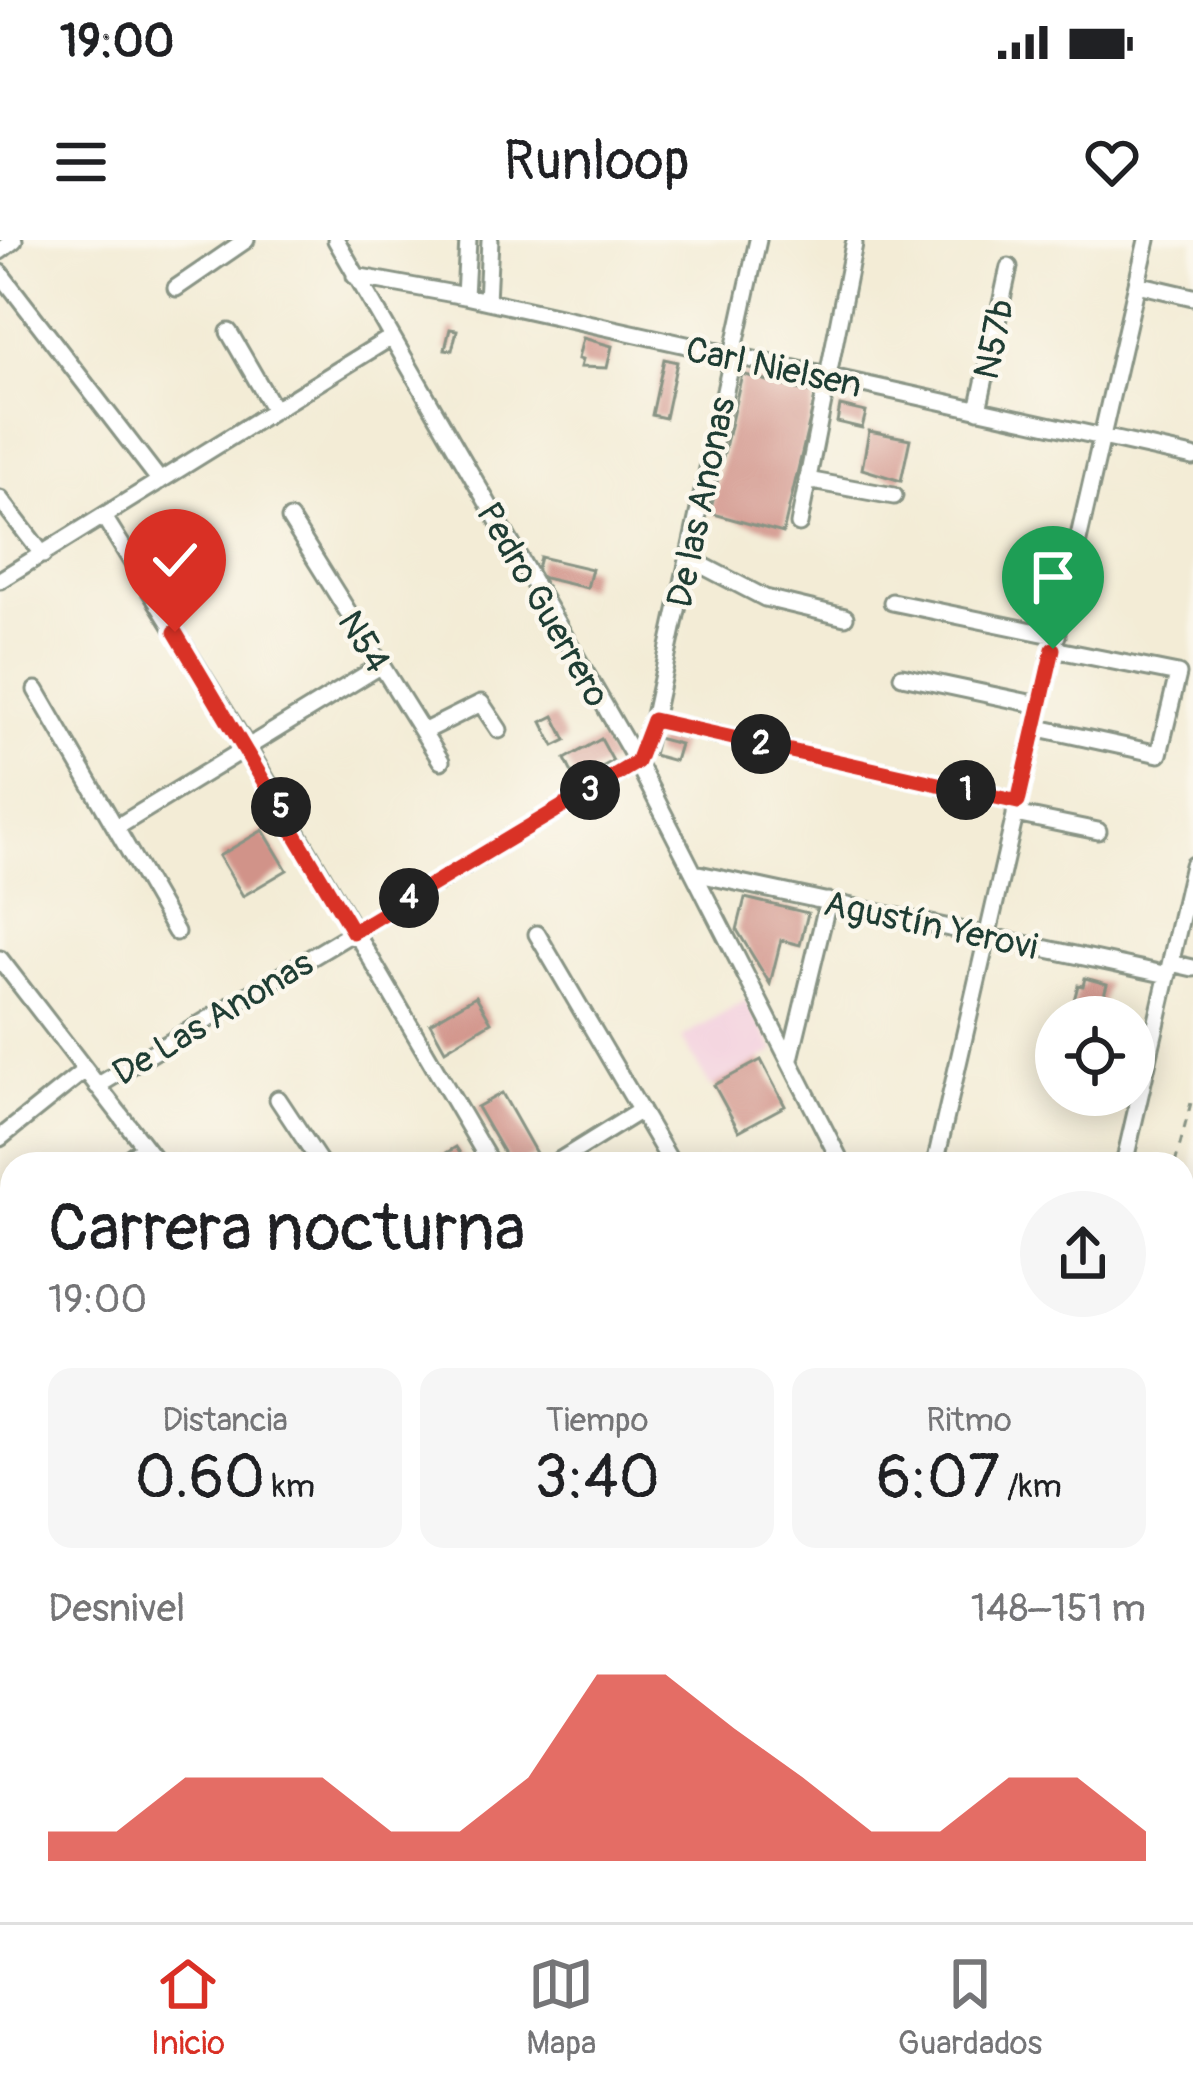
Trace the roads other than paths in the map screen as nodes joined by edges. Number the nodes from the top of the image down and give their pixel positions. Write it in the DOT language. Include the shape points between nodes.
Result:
graph roads {
  1 [pos="14,240"];
  2 [pos="246,240"];
  3 [pos="336,240"];
  4 [pos="468,240"];
  5 [pos="490,240"];
  6 [pos="758,240"];
  7 [pos="1147,240"];
  8 [pos="854,244"];
  9 [pos="0,251"];
  10 [pos="1009,267"];
  11 [pos="0,273"];
  12 [pos="356,276"];
  13 [pos="1137,284"];
  14 [pos="176,288"];
  15 [pos="465,296"];
  16 [pos="1193,297"];
  17 [pos="487,301"];
  18 [pos="230,332"];
  19 [pos="390,338"];
  20 [pos="731,357"];
  21 [pos="826,378"];
  22 [pos="274,410"];
  23 [pos="978,410"];
  24 [pos="1101,437"];
  25 [pos="1193,457"];
  26 [pos="807,480"];
  27 [pos="160,481"];
  28 [pos="894,496"];
  29 [pos="0,499"];
  30 [pos="104,517"];
  31 [pos="290,519"];
  32 [pos="799,524"];
  33 [pos="43,555"];
  34 [pos="688,558"];
  35 [pos="0,580"];
  36 [pos="892,602"];
  37 [pos="845,617"];
  38 [pos="1055,642"];
  39 [pos="380,667"];
  40 [pos="902,676"];
  41 [pos="36,691"];
  42 [pos="1039,705"];
  43 [pos="653,720"];
  44 [pos="1034,727"];
  45 [pos="499,730"];
  46 [pos="423,732"];
  47 [pos="247,747"];
  48 [pos="441,761"];
  49 [pos="637,762"];
  50 [pos="1017,808"];
  51 [pos="117,827"];
  52 [pos="1098,831"];
  53 [pos="1193,865"];
  54 [pos="694,873"];
  55 [pos="827,901"];
  56 [pos="176,932"];
  57 [pos="353,932"];
  58 [pos="537,934"];
  59 [pos="988,936"];
  60 [pos="0,959"];
  61 [pos="1193,968"];
  62 [pos="1169,969"];
  63 [pos="790,1059"];
  64 [pos="85,1070"];
  65 [pos="97,1086"];
  66 [pos="278,1099"];
  67 [pos="641,1110"];
  68 [pos="0,1138"];
  69 [pos="144,1147"];
  70 [pos="137,1152"];
  71 [pos="148,1152"];
  72 [pos="313,1152"];
  73 [pos="484,1152"];
  74 [pos="573,1152"];
  75 [pos="665,1152"];
  76 [pos="836,1152"];
  77 [pos="938,1152"];
  78 [pos="1127,1152"];
  1 -- 9 [label="street"];
  2 -- 14 [label="street"];
  3 -- 12 [label="street, Pedro Guerrero"];
  4 -- 15 [label="street"];
  5 -- 17 [label="street"];
  6 -- 20 [label="street, De las Anonas"];
  7 -- 13 [label="street"];
  8 -- 21 [label="street"];
  10 -- 23 [label="street, N57b"];
  11 -- 27 [label="street"];
  12 -- 15 [label="street, Carl Nielsen"];
  12 -- 19 [label="street, Pedro Guerrero"];
  13 -- 16 [label="street"];
  13 -- 24 [label="street"];
  15 -- 17 [label="street, Carl Nielsen"];
  17 -- 20 [label="street, Carl Nielsen"];
  18 -- 22 [label="street"];
  19 -- 22 [label="street"];
  19 -- 49 [label="street, Pedro Guerrero"];
  20 -- 21 [label="street, Carl Nielsen"];
  20 -- 34 [label="street, De las Anonas"];
  21 -- 23 [label="street, Carl Nielsen"];
  21 -- 26 [label="street"];
  22 -- 27 [label="street"];
  23 -- 24 [label="street, Carl Nielsen"];
  24 -- 25 [label="street, Carl Nielsen"];
  24 -- 38 [label="street"];
  26 -- 28 [label="street"];
  26 -- 32 [label="street"];
  27 -- 30 [label="street"];
  29 -- 33 [label="street"];
  30 -- 33 [label="street"];
  30 -- 47 [label="street"];
  31 -- 39 [label="street, N54"];
  33 -- 35 [label="street"];
  34 -- 37 [label="street" via="765,598"];
  34 -- 43 [label="street, De las Anonas"];
  36 -- 38 [label="street"];
  38 -- 42 [label="street"];
  38 -- 44 [label="street" via="1178,674 1159,754"];
  39 -- 46 [label="street, N54"];
  39 -- 47 [label="street"];
  40 -- 42 [label="street"];
  41 -- 51 [label="street"];
  42 -- 44 [label="street"];
  43 -- 49 [label="street, De las Anonas"];
  43 -- 50 [label="street"];
  44 -- 50 [label="street"];
  45 -- 46 [label="street" via="481,704"];
  46 -- 48 [label="street, N54"];
  47 -- 51 [label="street"];
  47 -- 57 [label="street"];
  49 -- 54 [label="street, Pedro Guerrero"];
  49 -- 57 [label="street, De Las Anonas"];
  50 -- 52 [label="street"];
  50 -- 59 [label="street"];
  51 -- 56 [label="street"];
  53 -- 62 [label="street"];
  54 -- 55 [label="street, Agustín Yerovi"];
  54 -- 63 [label="street, Pedro Guerrero"];
  55 -- 59 [label="street, Agustín Yerovi"];
  55 -- 63 [label="street"];
  57 -- 65 [label="street, De Las Anonas"];
  57 -- 73 [label="street"];
  58 -- 67 [label="street"];
  59 -- 62 [label="street, Agustín Yerovi"];
  59 -- 77 [label="street"];
  60 -- 64 [label="street"];
  61 -- 62 [label="street, Agustín Yerovi"];
  62 -- 78 [label="street"];
  63 -- 76 [label="street, Pedro Guerrero"];
  64 -- 65 [label="street"];
  64 -- 68 [label="street"];
  65 -- 69 [label="street"];
  66 -- 72 [label="street"];
  67 -- 74 [label="street"];
  67 -- 75 [label="street"];
  69 -- 70 [label="street"];
  69 -- 71 [label="street"];
}
